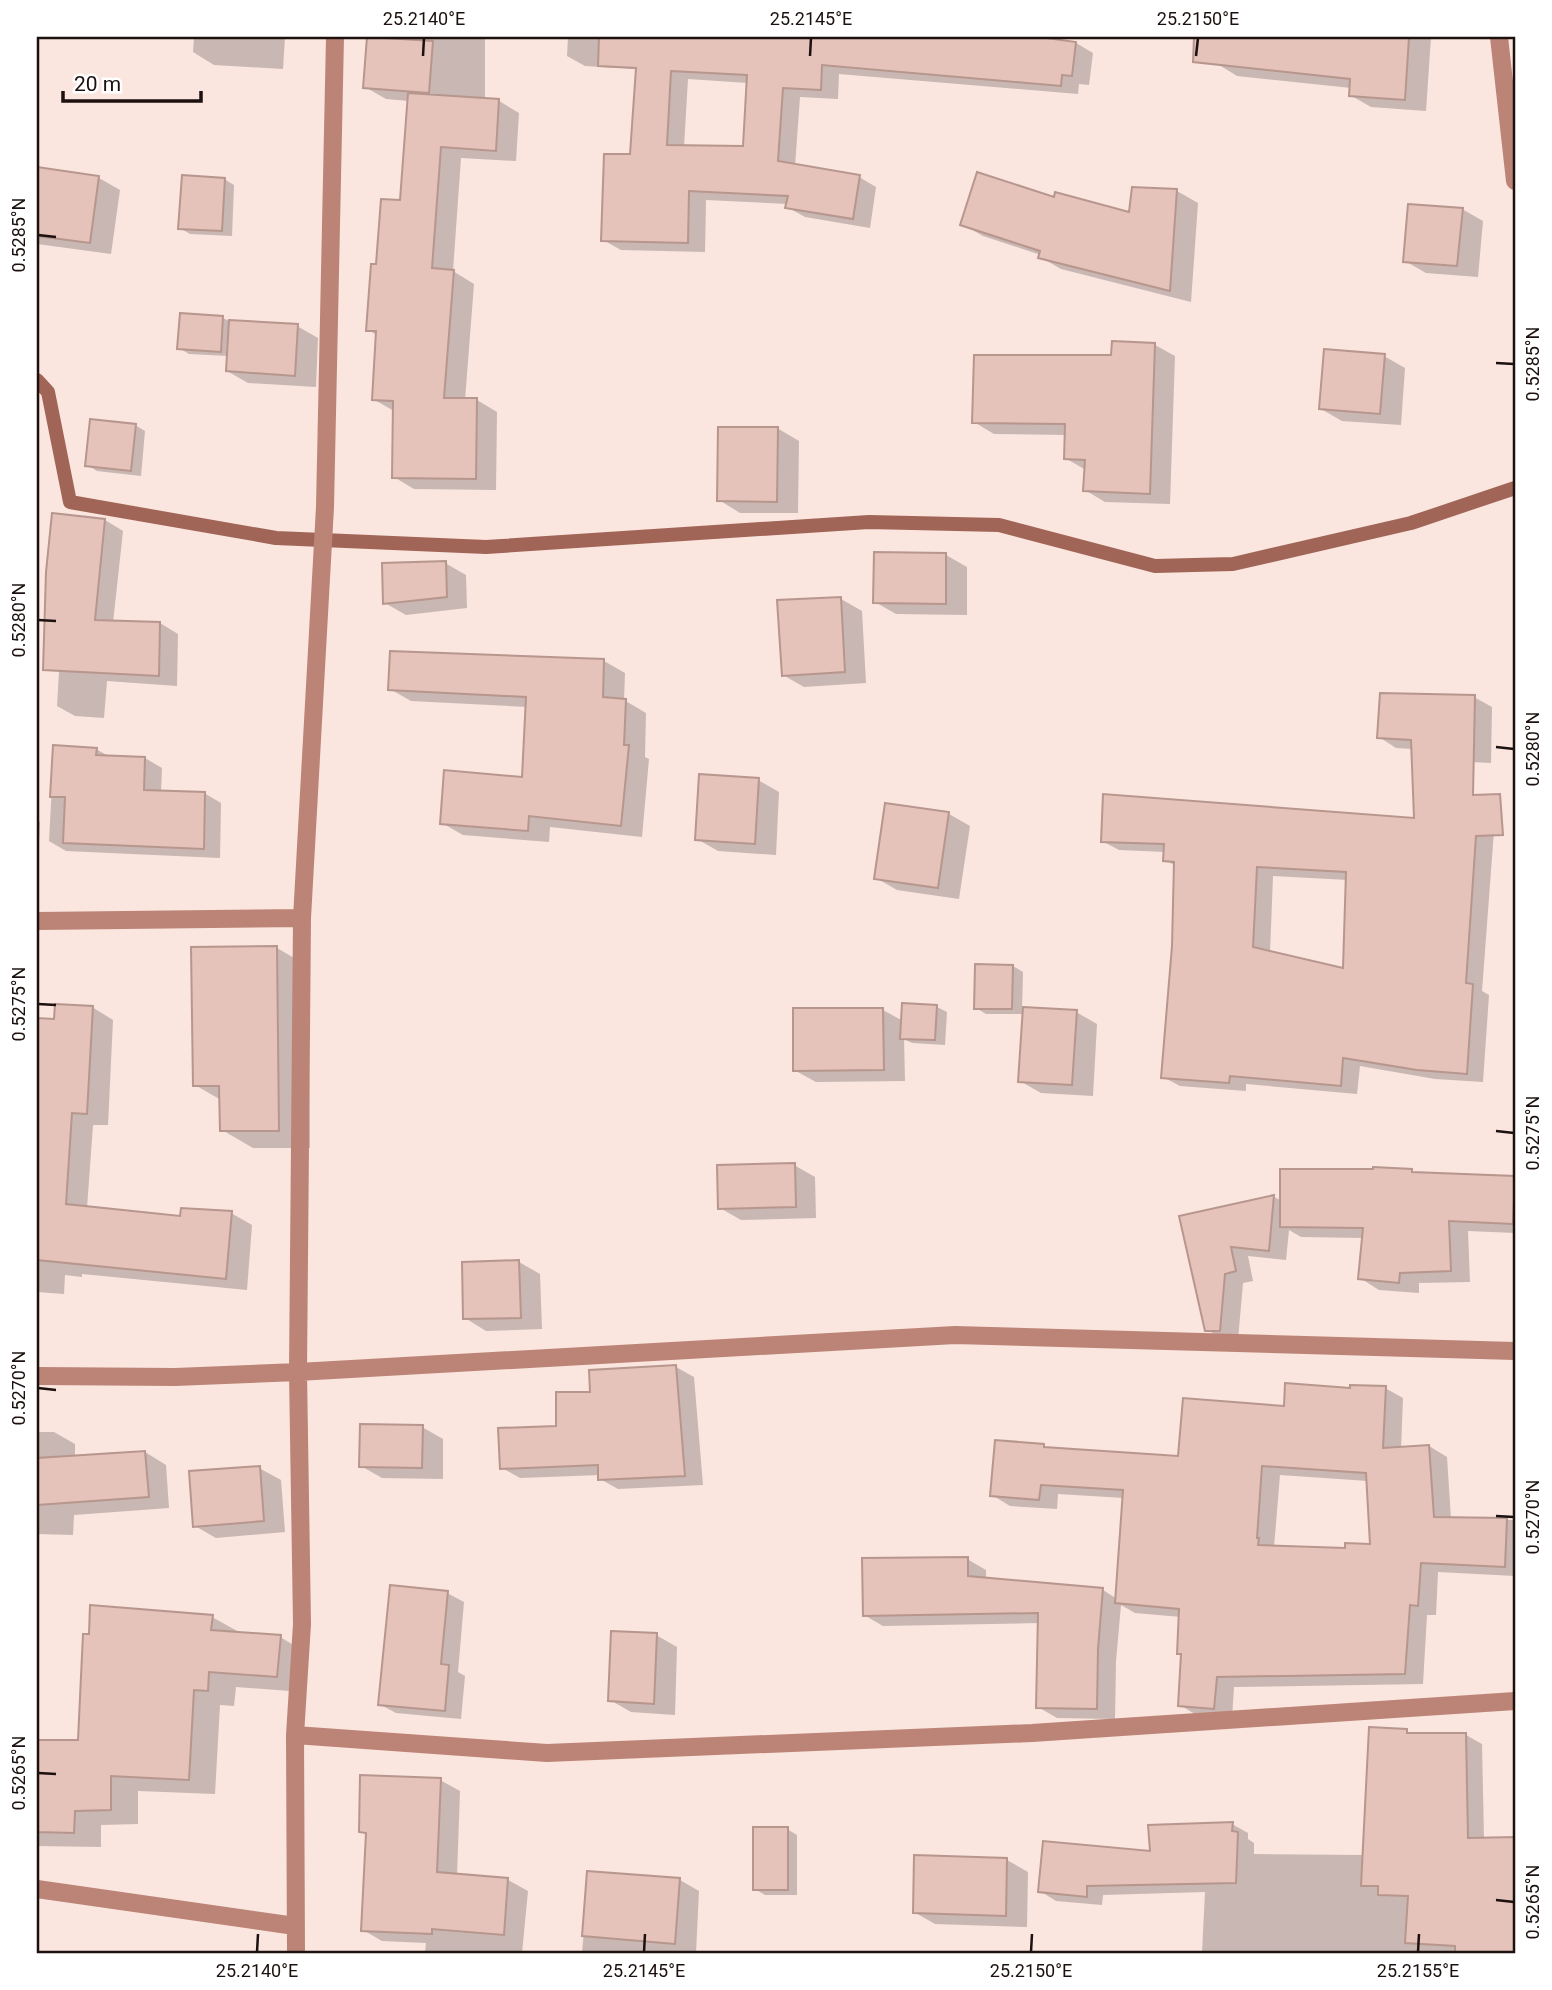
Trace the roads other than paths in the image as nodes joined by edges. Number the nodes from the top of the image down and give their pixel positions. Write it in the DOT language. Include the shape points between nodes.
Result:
graph roads {
  1 [pos="335,37"];
  2 [pos="1499,37"];
  3 [pos="1515,170"];
  4 [pos="1515,181"];
  5 [pos="302,918"];
  6 [pos="37,921"];
  7 [pos="1515,1352"];
  8 [pos="298,1372"];
  9 [pos="37,1376"];
  10 [pos="1515,1701"];
  11 [pos="295,1735"];
  12 [pos="37,1889"];
  13 [pos="295,1926"];
  14 [pos="296,1953"];
  1 -- 5 [label="street" via="325,507"];
  2 -- 3 [label="street"];
  3 -- 4 [label="street"];
  5 -- 6 [label="street"];
  5 -- 8 [label="street"];
  7 -- 8 [label="street" via="955,1335"];
  8 -- 9 [label="street"];
  8 -- 11 [label="street" via="302,1624"];
  10 -- 11 [label="street" via="1032,1733 547,1753"];
  11 -- 13 [label="street"];
  12 -- 13 [label="street"];
  13 -- 14 [label="street"];
}
